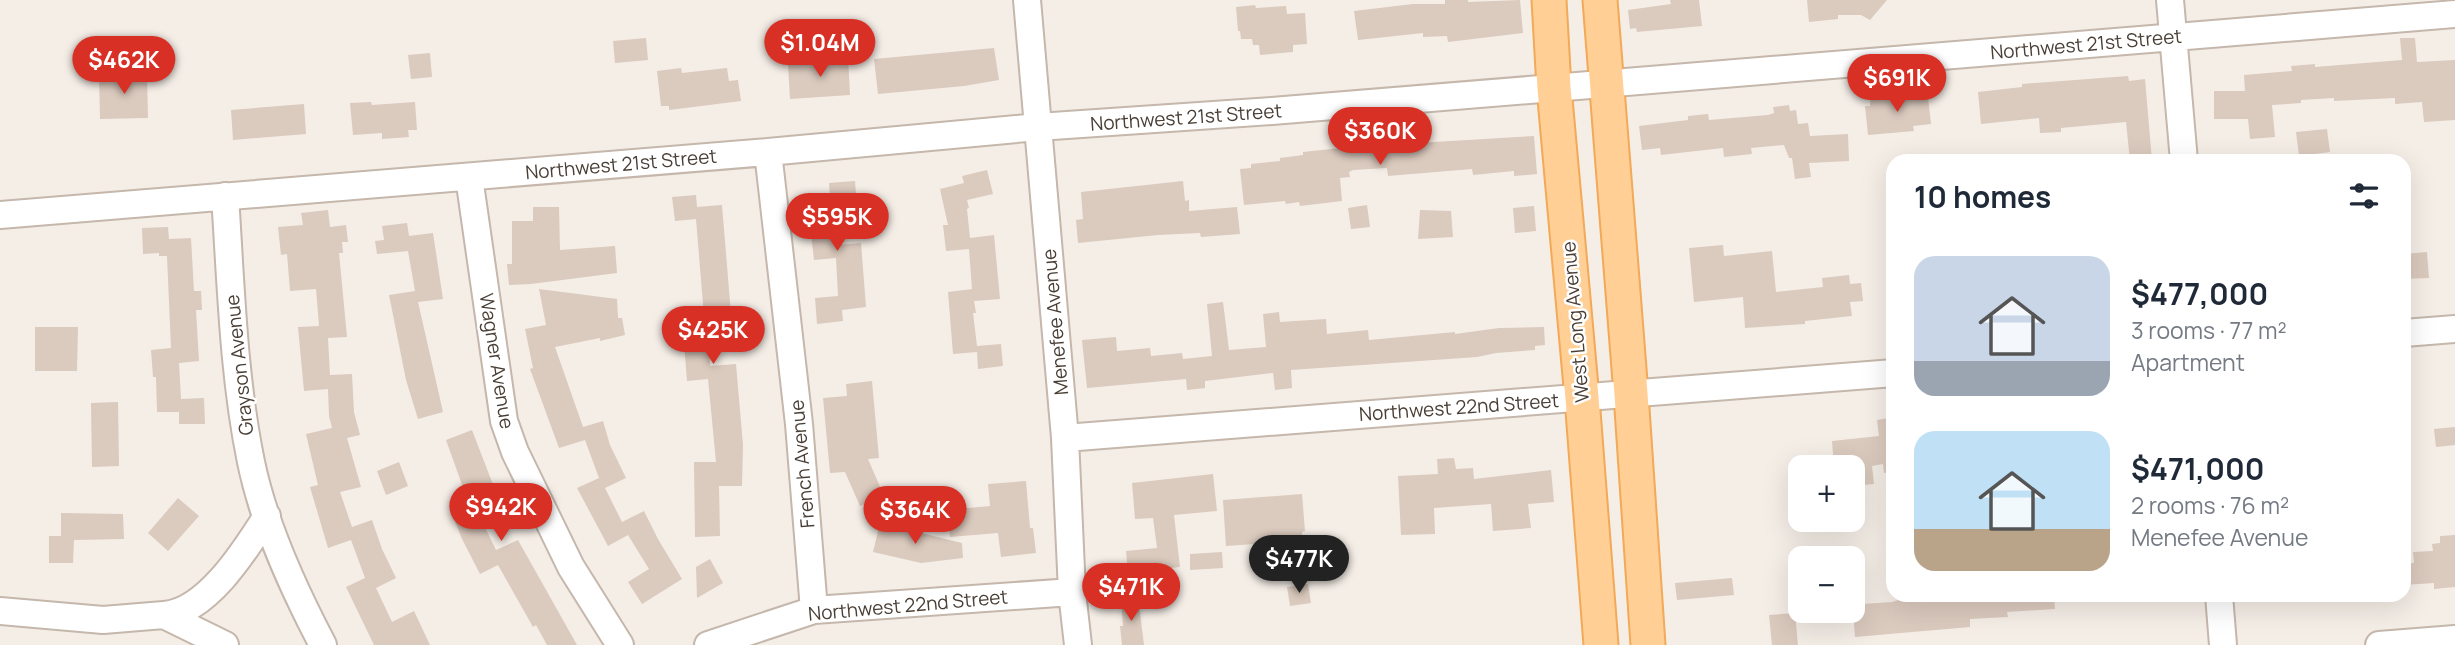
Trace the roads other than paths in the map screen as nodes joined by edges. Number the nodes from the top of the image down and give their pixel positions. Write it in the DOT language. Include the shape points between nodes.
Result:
graph roads {
  1 [pos="1027,0"];
  2 [pos="1549,0"];
  3 [pos="1600,0"];
  4 [pos="2170,0"];
  5 [pos="2455,14"];
  6 [pos="2174,37"];
  7 [pos="1606,83"];
  8 [pos="1554,88"];
  9 [pos="1038,127"];
  10 [pos="768,152"];
  11 [pos="2182,154"];
  12 [pos="469,177"];
  13 [pos="225,197"];
  14 [pos="0,215"];
  15 [pos="2455,329"];
  16 [pos="2411,332"];
  17 [pos="1886,374"];
  18 [pos="1631,394"];
  19 [pos="1582,398"];
  20 [pos="1065,438"];
  21 [pos="267,516"];
  22 [pos="1072,592"];
  23 [pos="2220,602"];
  24 [pos="814,610"];
  25 [pos="0,611"];
  26 [pos="164,615"];
  27 [pos="2455,639"];
  28 [pos="225,645"];
  29 [pos="323,645"];
  30 [pos="620,645"];
  31 [pos="708,645"];
  32 [pos="1078,645"];
  33 [pos="1601,645"];
  34 [pos="1648,645"];
  35 [pos="2223,645"];
  36 [pos="2379,645"];
  1 -- 9 [label="street, Menefee Avenue"];
  2 -- 8 [label="main road, West Long Avenue"];
  3 -- 7 [label="main road"];
  4 -- 6 [label="street"];
  5 -- 6 [label="street, Northwest 21st Street"];
  6 -- 7 [label="street, Northwest 21st Street"];
  6 -- 11 [label="street"];
  7 -- 8 [label="street, Northwest 21st Street"];
  7 -- 18 [label="main road"];
  8 -- 9 [label="street, Northwest 21st Street"];
  8 -- 19 [label="main road, West Long Avenue"];
  9 -- 10 [label="street, Northwest 21st Street"];
  9 -- 20 [label="street, Menefee Avenue"];
  10 -- 12 [label="street, Northwest 21st Street"];
  10 -- 24 [label="street, French Avenue" via="799,424"];
  12 -- 13 [label="street, Northwest 21st Street"];
  12 -- 30 [label="street, Wagner Avenue" via="504,421 571,567"];
  13 -- 14 [label="street, Northwest 21st Street"];
  13 -- 21 [label="street, Grayson Avenue" via="237,384 251,465"];
  15 -- 16 [label="street"];
  17 -- 18 [label="street, Northwest 22nd Street"];
  18 -- 19 [label="street, Northwest 22nd Street"];
  18 -- 34 [label="main road"];
  19 -- 20 [label="street, Northwest 22nd Street"];
  19 -- 33 [label="main road, West Long Avenue"];
  20 -- 22 [label="street, Menefee Avenue"];
  21 -- 26 [label="street" via="234,567 191,607"];
  21 -- 29 [label="street, Grayson Avenue"];
  22 -- 24 [label="street, Northwest 22nd Street"];
  22 -- 32 [label="street, Menefee Avenue"];
  23 -- 35 [label="street"];
  24 -- 31 [label="street, Northwest 22nd Street"];
  25 -- 26 [label="street" via="103,620"];
  26 -- 28 [label="street"];
  27 -- 36 [label="street"];
}
